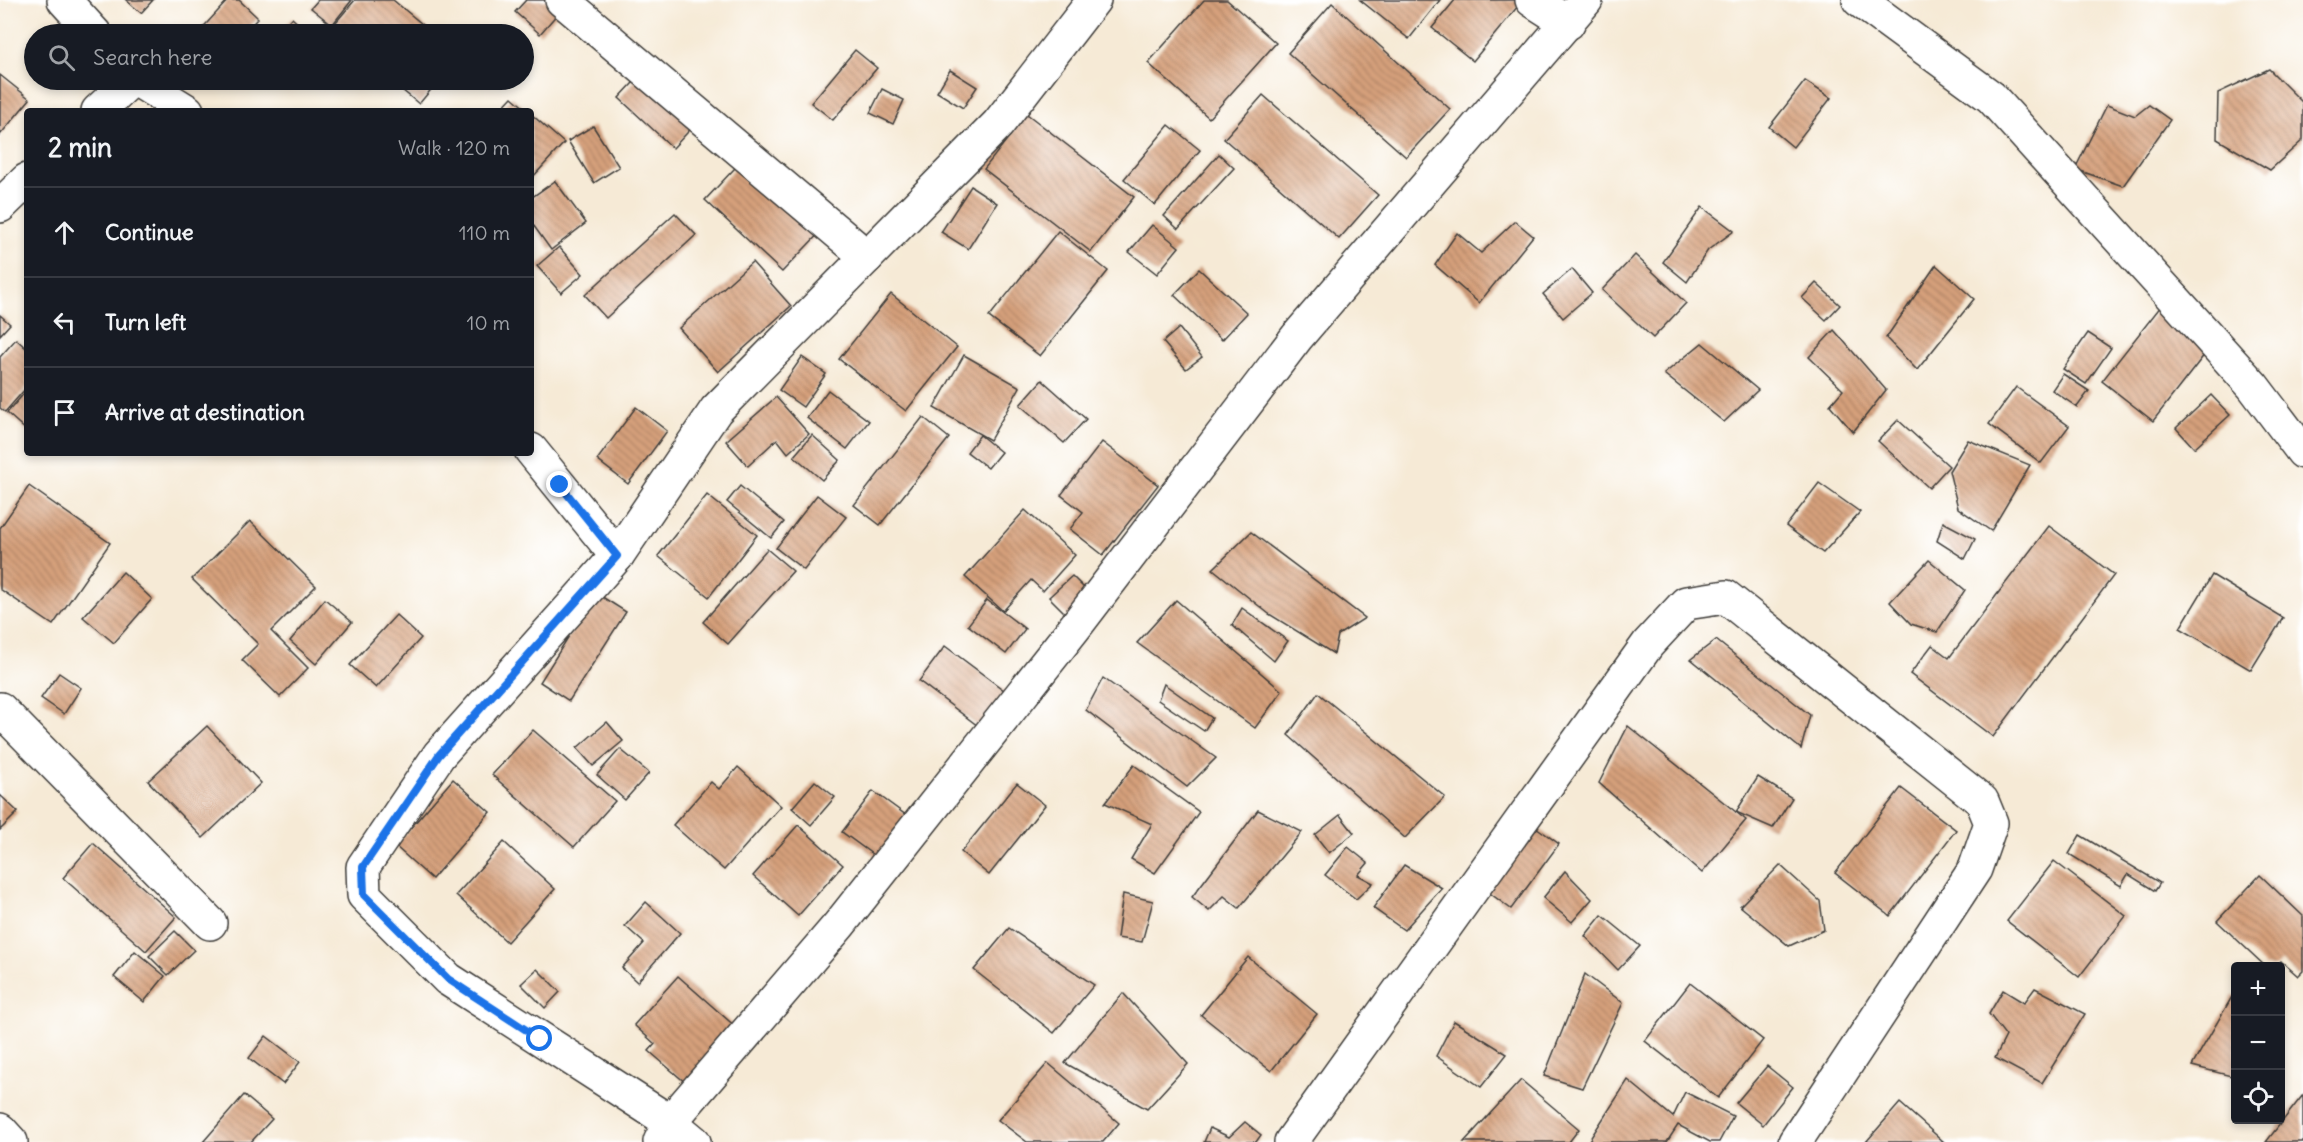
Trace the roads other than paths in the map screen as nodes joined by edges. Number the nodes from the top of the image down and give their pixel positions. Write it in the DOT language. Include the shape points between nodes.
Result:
graph roads {
  1 [pos="64,0"];
  2 [pos="562,0"];
  3 [pos="1094,0"];
  4 [pos="1532,0"];
  5 [pos="1858,0"];
  6 [pos="1577,11"];
  7 [pos="86,24"];
  8 [pos="120,90"];
  9 [pos="152,90"];
  10 [pos="101,108"];
  11 [pos="182,108"];
  12 [pos="24,183"];
  13 [pos="0,206"];
  14 [pos="867,257"];
  15 [pos="2303,452"];
  16 [pos="534,454"];
  17 [pos="617,556"];
  18 [pos="0,709"];
  19 [pos="210,923"];
  20 [pos="0,1130"];
  21 [pos="675,1135"];
  22 [pos="11,1142"];
  23 [pos="1291,1142"];
  24 [pos="1795,1142"];
  1 -- 7 [label="street"];
  2 -- 14 [label="street"];
  3 -- 14 [label="street" via="998,123"];
  4 -- 6 [label="street"];
  5 -- 15 [label="street" via="1991,97 2253,386"];
  6 -- 21 [label="street" via="1297,337 1075,627"];
  8 -- 10 [label="street"];
  9 -- 11 [label="street"];
  12 -- 13 [label="street"];
  14 -- 17 [label="street" via="716,410"];
  16 -- 17 [label="street"];
  17 -- 21 [label="street" via="439,755 363,867 364,895 448,979"];
  18 -- 19 [label="street"];
  20 -- 22 [label="street"];
  23 -- 24 [label="street" via="1648,644 1686,603 1726,597 1982,801 1991,823 1975,869"];
}
